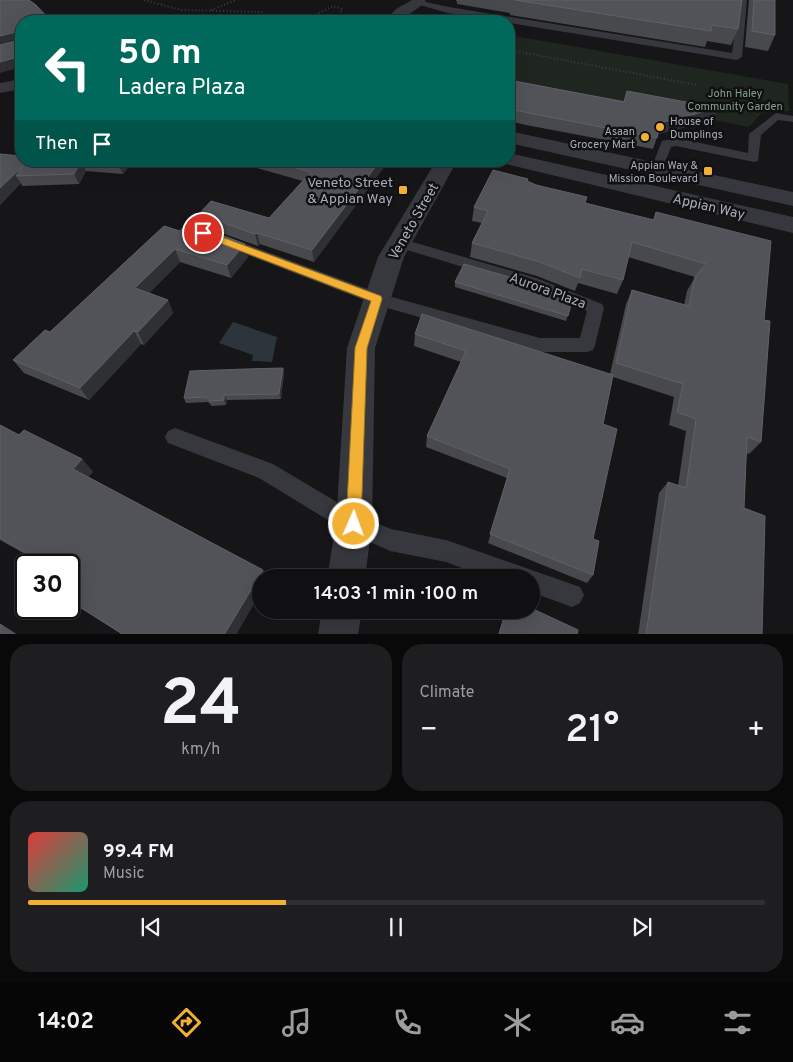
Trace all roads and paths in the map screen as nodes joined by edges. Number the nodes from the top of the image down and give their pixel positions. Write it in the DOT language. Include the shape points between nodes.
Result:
graph roads {
  1 [pos="144,0"];
  2 [pos="236,0"];
  3 [pos="743,0"];
  4 [pos="422,1"];
  5 [pos="208,12"];
  6 [pos="263,15"];
  7 [pos="315,15"];
  8 [pos="340,15"];
  9 [pos="398,15"];
  10 [pos="479,15"];
  11 [pos="515,21"];
  12 [pos="515,51"];
  13 [pos="15,85"];
  14 [pos="697,85"];
  15 [pos="0,88"];
  16 [pos="15,101"];
  17 [pos="0,104"];
  18 [pos="793,119"];
  19 [pos="515,138"];
  20 [pos="515,160"];
  21 [pos="443,167"];
  22 [pos="658,169"];
  23 [pos="793,199"];
  24 [pos="793,225"];
  25 [pos="213,237"];
  26 [pos="399,243"];
  27 [pos="377,299"];
  28 [pos="175,437"];
  29 [pos="354,524"];
  30 [pos="347,569"];
  31 [pos="498,569"];
  32 [pos="540,584"];
  33 [pos="572,595"];
  34 [pos="340,619"];
  35 [pos="338,634"];
  1 -- 5 [label="path" via="181,10"];
  2 -- 5 [label="path"];
  3 -- 11 [label="lane" via="737,57"];
  4 -- 9 [label="street"];
  4 -- 10 [label="lane" via="448,10"];
  5 -- 6 [label="path" via="263,12"];
  7 -- 8 [label="path" via="339,6 342,9"];
  12 -- 14 [label="path"];
  13 -- 15 [label="street"];
  16 -- 17 [label="street"];
  18 -- 22 [label="lane" via="776,116 755,134 754,158 676,142 666,144"];
  19 -- 22 [label="street, Appian Way"];
  20 -- 24 [label="street, Appian Way"];
  21 -- 26 [label="street, Veneto Street"];
  22 -- 23 [label="street, Appian Way"];
  25 -- 27 [label="lane"];
  26 -- 27 [label="street, Veneto Street"];
  26 -- 27 [label="lane, Aurora Plaza" via="531,282 596,308 587,344 540,345"];
  27 -- 29 [label="street, Veneto Street" via="361,348"];
  28 -- 29 [label="lane" via="266,471"];
  29 -- 30 [label="street, Veneto Street"];
  29 -- 31 [label="lane" via="390,540 446,550"];
  32 -- 33 [label="lane"];
  34 -- 35 [label="street"];
}
